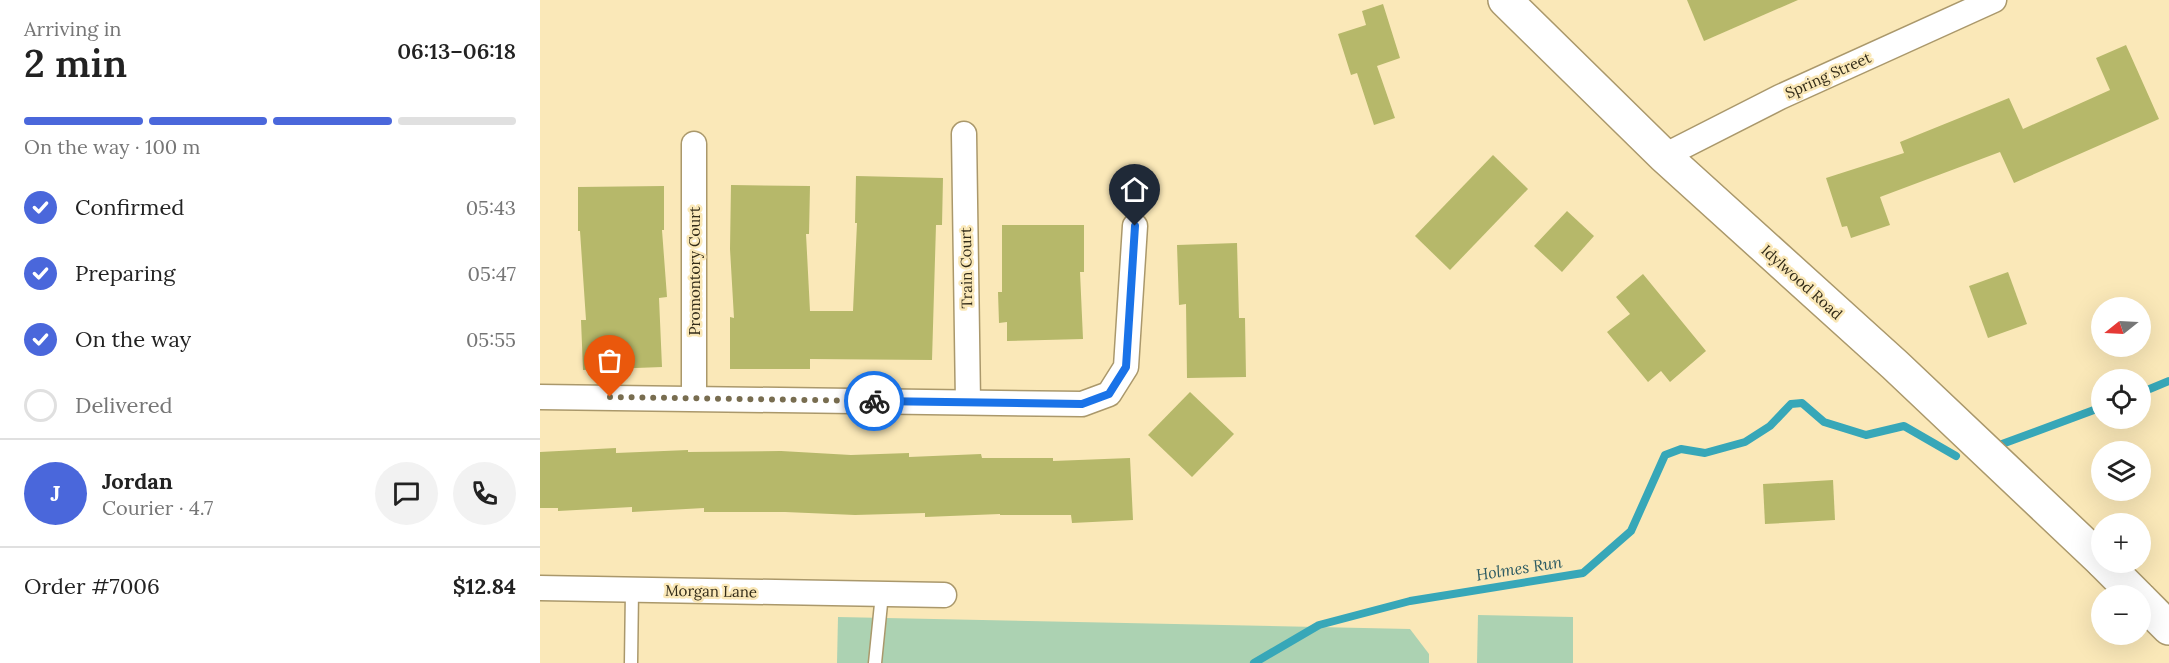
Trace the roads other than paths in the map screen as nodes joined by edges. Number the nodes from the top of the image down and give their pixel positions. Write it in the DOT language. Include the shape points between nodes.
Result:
graph roads {
  1 [pos="1505,0"];
  2 [pos="1994,0"];
  3 [pos="964,134"];
  4 [pos="694,144"];
  5 [pos="1664,156"];
  6 [pos="1135,226"];
  7 [pos="540,397"];
  8 [pos="694,398"];
  9 [pos="968,402"];
  10 [pos="2091,552"];
  11 [pos="2113,573"];
  12 [pos="2126,585"];
  13 [pos="540,588"];
  14 [pos="632,590"];
  15 [pos="882,594"];
  16 [pos="944,595"];
  17 [pos="2151,610"];
  18 [pos="2169,628"];
  19 [pos="631,663"];
  20 [pos="875,663"];
  1 -- 5 [label="main road, Idylwood Road"];
  2 -- 5 [label="street, Spring Street" via="1780,97"];
  3 -- 9 [label="street, Train Court"];
  4 -- 8 [label="street, Promontory Court"];
  5 -- 10 [label="main road, Idylwood Road" via="1895,365"];
  6 -- 9 [label="street" via="1126,367 1109,394 1082,404"];
  7 -- 8 [label="street"];
  8 -- 9 [label="street"];
  11 -- 12 [label="main road, Idylwood Road"];
  13 -- 14 [label="street, Morgan Lane"];
  14 -- 15 [label="street, Morgan Lane"];
  14 -- 19 [label="lane"];
  15 -- 16 [label="street, Morgan Lane"];
  15 -- 20 [label="lane"];
  17 -- 18 [label="main road"];
}
